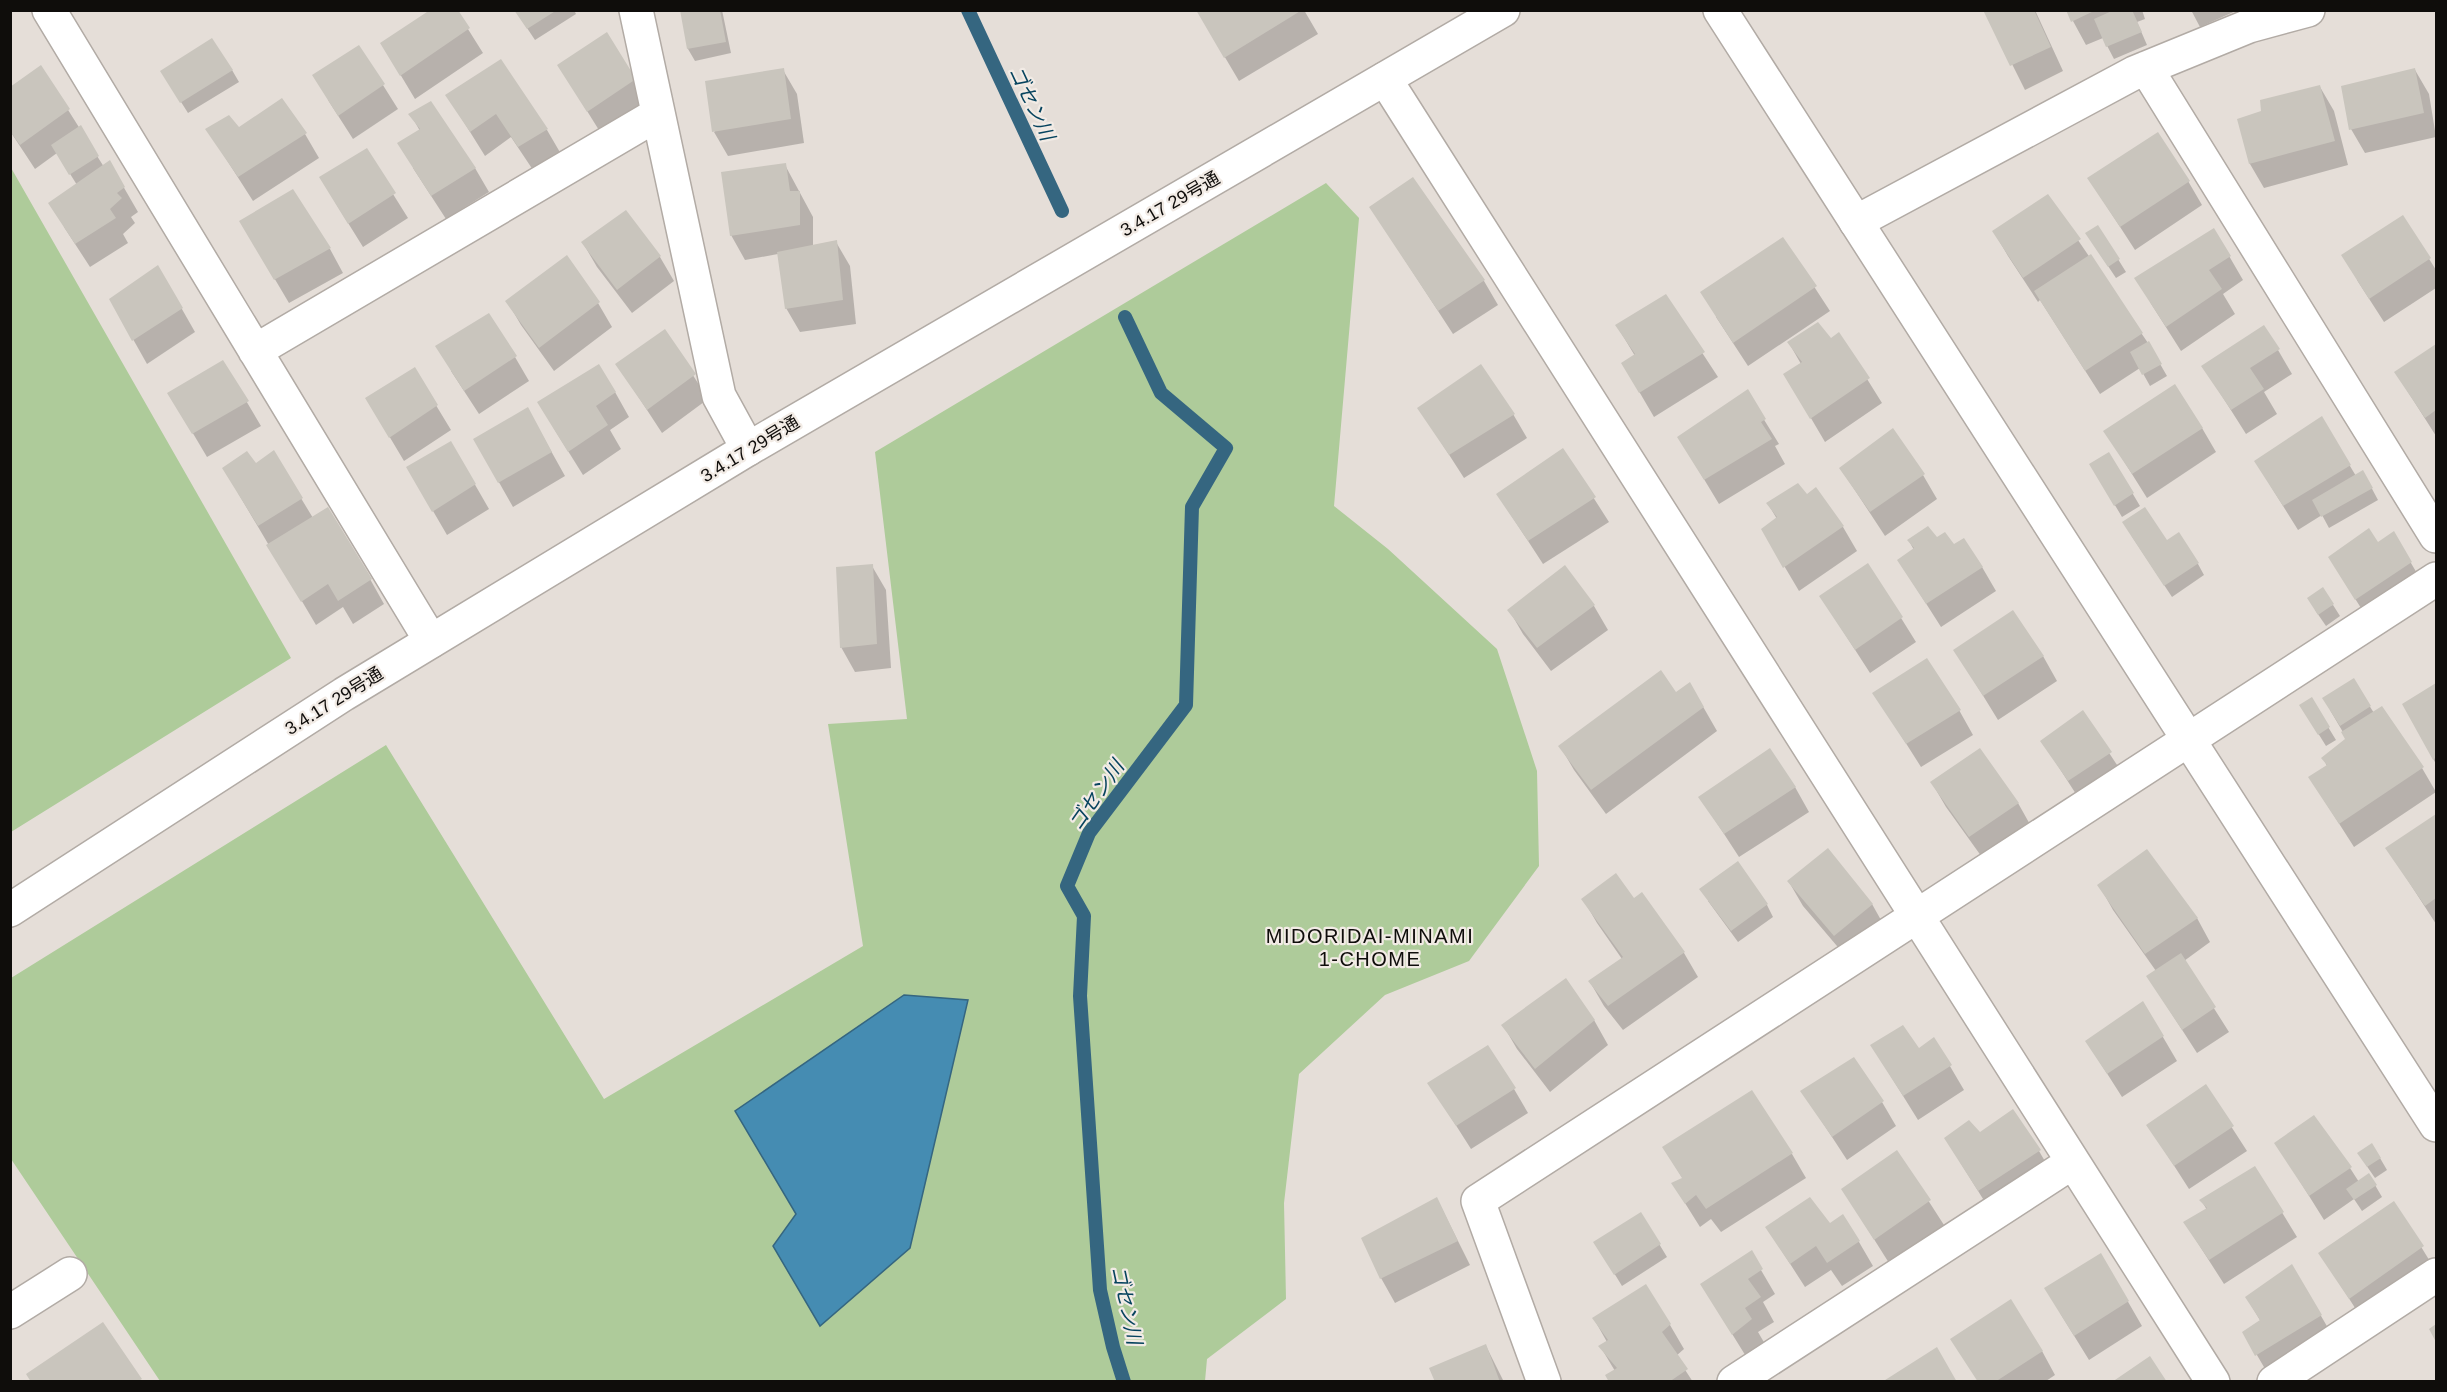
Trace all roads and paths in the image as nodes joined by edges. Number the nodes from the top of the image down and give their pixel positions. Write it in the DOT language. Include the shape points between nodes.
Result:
graph roads {
  1 [pos="49,10"];
  2 [pos="636,10"];
  3 [pos="1503,10"];
  4 [pos="1720,10"];
  5 [pos="2308,10"];
  6 [pos="2146,68"];
  7 [pos="1385,79"];
  8 [pos="658,114"];
  9 [pos="1856,222"];
  10 [pos="255,351"];
  11 [pos="748,449"];
  12 [pos="2436,536"];
  13 [pos="2436,579"];
  14 [pos="431,641"];
  15 [pos="2188,739"];
  16 [pos="10,910"];
  17 [pos="1916,916"];
  18 [pos="2436,1125"];
  19 [pos="2073,1162"];
  20 [pos="70,1274"];
  21 [pos="2436,1275"];
  22 [pos="10,1312"];
  23 [pos="1544,1382"];
  24 [pos="1734,1382"];
  25 [pos="2213,1382"];
  26 [pos="2274,1382"];
  1 -- 10 [label="street"];
  2 -- 8 [label="street"];
  3 -- 7 [label="street, 3.4.17 29号通"];
  4 -- 9 [label="street"];
  5 -- 6 [label="street" via="2249,26"];
  6 -- 9 [label="street"];
  6 -- 12 [label="street"];
  7 -- 11 [label="street, 3.4.17 29号通"];
  7 -- 17 [label="street"];
  8 -- 10 [label="street"];
  8 -- 11 [label="street" via="719,396"];
  9 -- 15 [label="street"];
  10 -- 14 [label="street"];
  11 -- 14 [label="street, 3.4.17 29号通"];
  13 -- 15 [label="street"];
  14 -- 16 [label="street, 3.4.17 29号通"];
  15 -- 17 [label="street"];
  15 -- 18 [label="street"];
  17 -- 19 [label="street"];
  17 -- 23 [label="street" via="1478,1201"];
  19 -- 24 [label="street"];
  19 -- 25 [label="street"];
  20 -- 22 [label="street"];
  21 -- 26 [label="street"];
}
